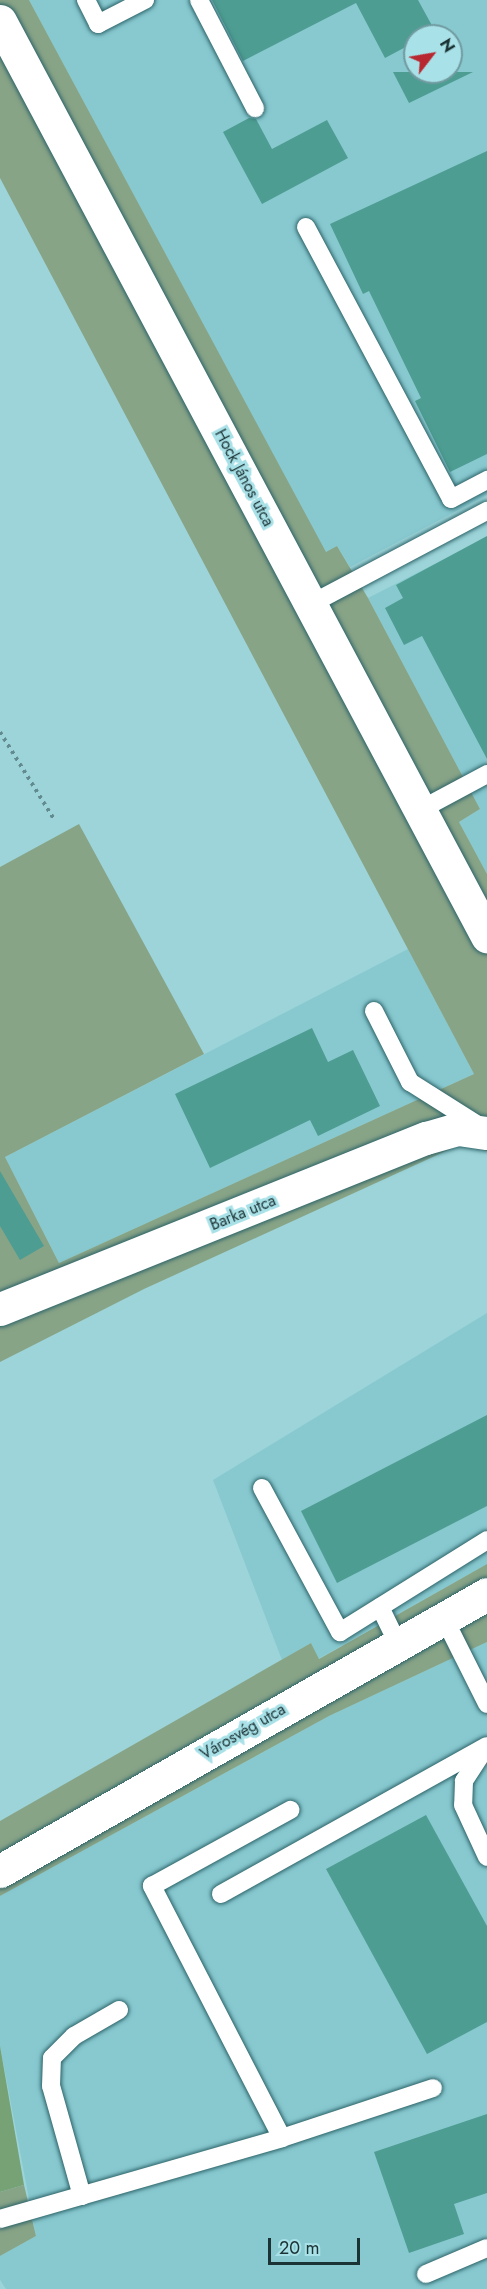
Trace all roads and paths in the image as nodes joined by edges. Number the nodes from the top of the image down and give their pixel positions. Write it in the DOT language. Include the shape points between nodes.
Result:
graph roads {
  1 [pos="86,0"];
  2 [pos="145,0"];
  3 [pos="199,0"];
  4 [pos="0,21"];
  5 [pos="255,108"];
  6 [pos="306,227"];
  7 [pos="487,480"];
  8 [pos="487,511"];
  9 [pos="311,604"];
  10 [pos="0,732"];
  11 [pos="487,774"];
  12 [pos="420,810"];
  13 [pos="54,819"];
  14 [pos="487,936"];
  15 [pos="374,1011"];
  16 [pos="487,1132"];
  17 [pos="0,1309"];
  18 [pos="262,1488"];
  19 [pos="487,1540"];
  20 [pos="487,1594"];
  21 [pos="380,1608"];
  22 [pos="444,1618"];
  23 [pos="398,1644"];
  24 [pos="487,1704"];
  25 [pos="487,1746"];
  26 [pos="290,1810"];
  27 [pos="487,1857"];
  28 [pos="0,1871"];
  29 [pos="220,1894"];
  30 [pos="119,2010"];
  31 [pos="433,2088"];
  32 [pos="282,2138"];
  33 [pos="81,2196"];
  34 [pos="0,2219"];
  35 [pos="487,2248"];
  36 [pos="426,2274"];
  1 -- 2 [label="lane" via="98,24"];
  3 -- 5 [label="lane"];
  4 -- 9 [label="street, Hock János utca"];
  6 -- 7 [label="lane" via="451,499"];
  8 -- 9 [label="lane"];
  9 -- 12 [label="street, Hock János utca"];
  10 -- 13 [label="path"];
  11 -- 12 [label="lane"];
  12 -- 14 [label="street, Hock János utca"];
  15 -- 16 [label="lane" via="410,1082"];
  16 -- 17 [label="street, Barka utca" via="458,1129 426,1138"];
  18 -- 21 [label="lane" via="339,1632"];
  19 -- 21 [label="lane"];
  20 -- 22 [label="street, Városvég utca"];
  21 -- 23 [label="lane"];
  22 -- 23 [label="street, Városvég utca"];
  22 -- 24 [label="lane"];
  23 -- 28 [label="street, Városvég utca"];
  25 -- 27 [label="lane" via="464,1781 463,1805"];
  25 -- 29 [label="lane"];
  26 -- 32 [label="lane" via="152,1886"];
  30 -- 33 [label="lane" via="74,2036 52,2058 51,2086"];
  31 -- 32 [label="lane"];
  32 -- 33 [label="lane"];
  33 -- 34 [label="lane"];
  35 -- 36 [label="lane"];
}
